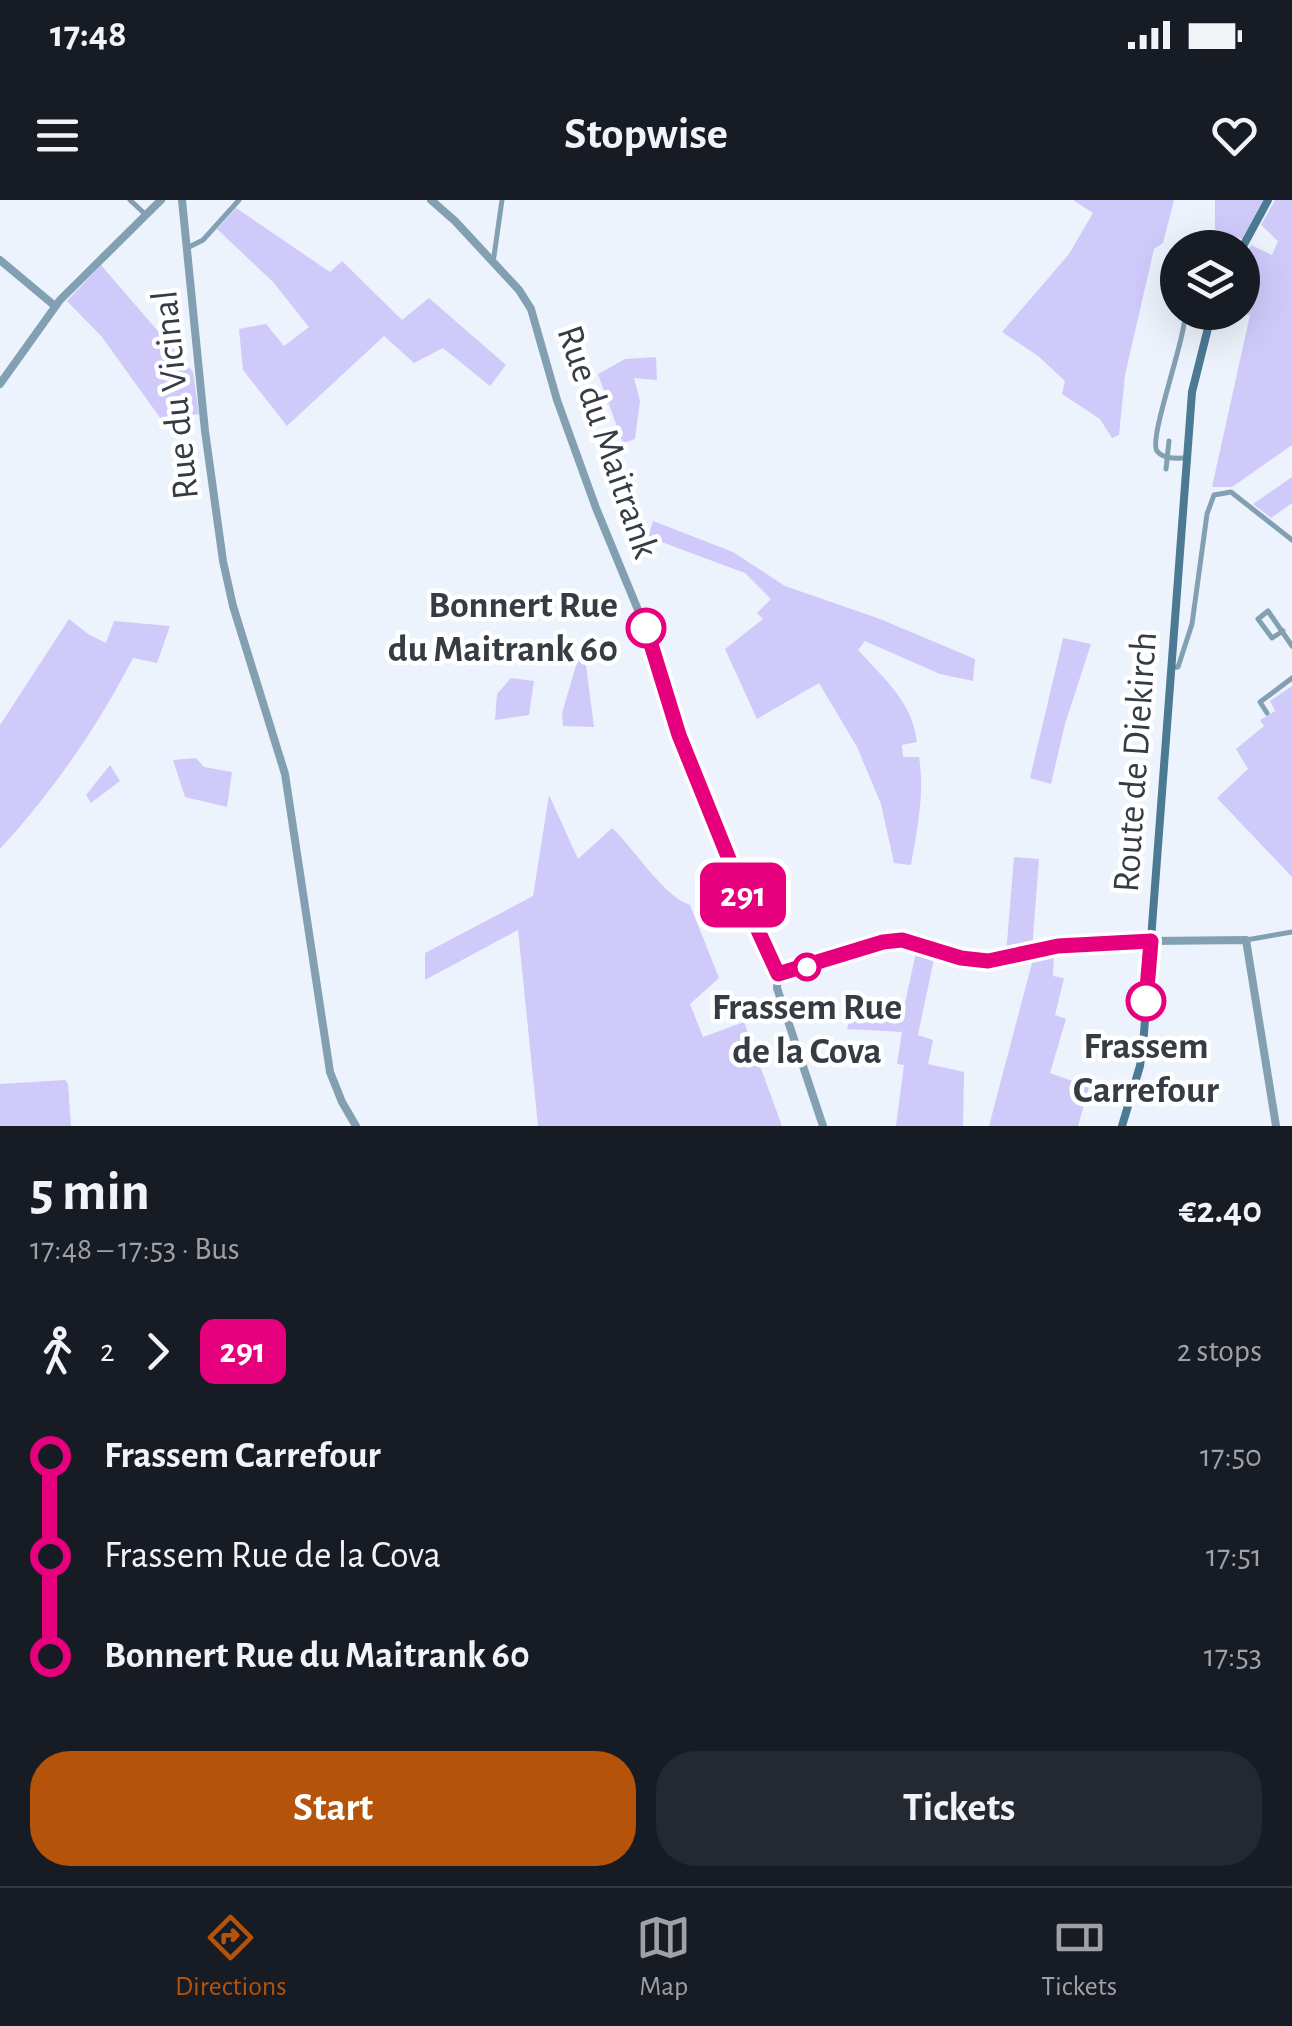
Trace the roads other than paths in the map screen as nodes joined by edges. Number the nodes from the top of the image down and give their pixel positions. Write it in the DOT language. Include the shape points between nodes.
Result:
graph roads {
  1 [pos="130,200"];
  2 [pos="161,200"];
  3 [pos="182,200"];
  4 [pos="239,200"];
  5 [pos="431,200"];
  6 [pos="502,200"];
  7 [pos="1268,200"];
  8 [pos="145,214"];
  9 [pos="1252,230"];
  10 [pos="187,248"];
  11 [pos="0,260"];
  12 [pos="494,263"];
  13 [pos="55,306"];
  14 [pos="1184,330"];
  15 [pos="1208,330"];
  16 [pos="0,384"];
  17 [pos="1169,441"];
  18 [pos="1169,458"];
  19 [pos="1187,458"];
  20 [pos="1166,469"];
  21 [pos="1292,540"];
  22 [pos="1283,632"];
  23 [pos="1292,646"];
  24 [pos="1171,668"];
  25 [pos="1292,678"];
  26 [pos="1267,713"];
  27 [pos="1292,932"];
  28 [pos="1246,940"];
  29 [pos="1151,941"];
  30 [pos="778,974"];
  31 [pos="356,1126"];
  32 [pos="823,1126"];
  33 [pos="1122,1126"];
  34 [pos="1276,1126"];
  1 -- 8 [label="street"];
  2 -- 8 [label="street"];
  3 -- 10 [label="street, Rue du Vicinal"];
  4 -- 10 [label="street" via="204,240"];
  5 -- 12 [label="street, Rue du Maitrank"];
  6 -- 12 [label="street"];
  7 -- 9 [label="main road"];
  8 -- 13 [label="street"];
  10 -- 31 [label="street, Rue du Vicinal" via="227,584 284,774 330,1072"];
  11 -- 13 [label="street"];
  12 -- 30 [label="street, Rue du Maitrank" via="531,310 556,400 650,639 679,735"];
  13 -- 16 [label="street"];
  14 -- 18 [label="street" via="1154,434 1158,453"];
  15 -- 19 [label="main road, Route de Diekirch" via="1192,392"];
  17 -- 18 [label="street"];
  18 -- 19 [label="street"];
  18 -- 20 [label="street"];
  19 -- 24 [label="main road, Route de Diekirch"];
  21 -- 24 [label="street" via="1232,492 1214,495 1192,624 1178,667"];
  22 -- 22 [label="street" via="1272,638 1258,619 1268,611"];
  22 -- 23 [label="street"];
  24 -- 29 [label="main road, Route de Diekirch"];
  25 -- 26 [label="street" via="1260,702"];
  27 -- 28 [label="street"];
  28 -- 29 [label="street"];
  28 -- 34 [label="street"];
  29 -- 30 [label="street" via="1058,946 988,961 902,940"];
  29 -- 33 [label="main road, Route de Diekirch" via="1140,1066"];
  30 -- 32 [label="street, Rue du Maitrank"];
}
